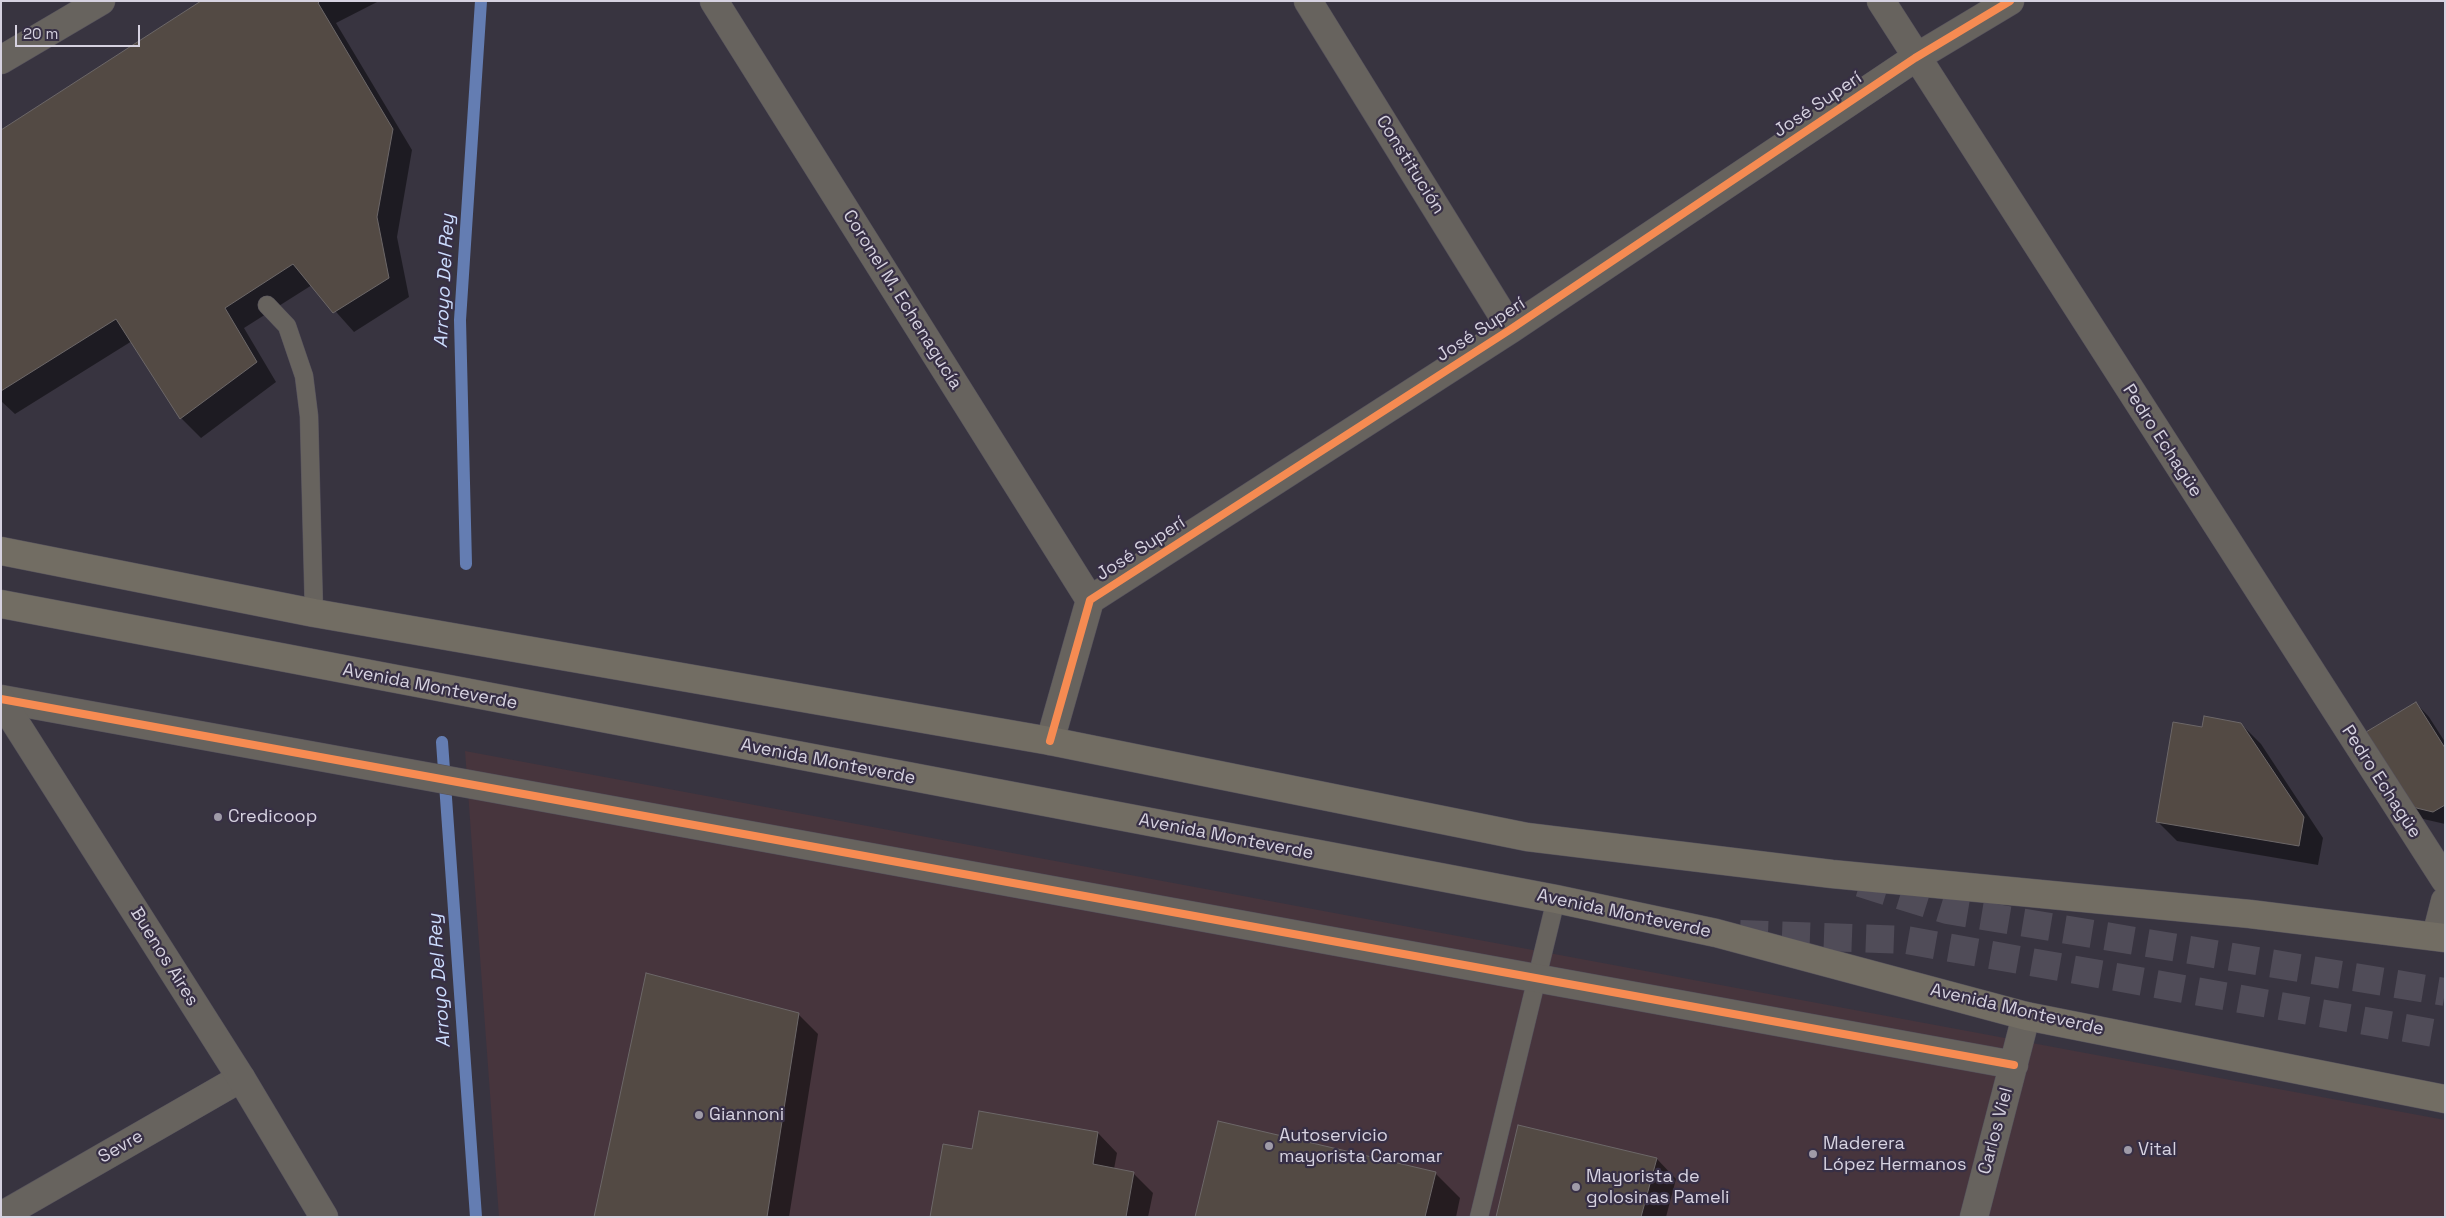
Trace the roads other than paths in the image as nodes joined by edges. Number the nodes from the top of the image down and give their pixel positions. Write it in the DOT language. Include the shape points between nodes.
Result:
graph roads {
  1 [pos="101,1"];
  2 [pos="714,1"];
  3 [pos="1308,1"];
  4 [pos="1881,1"];
  5 [pos="2010,1"];
  6 [pos="1915,58"];
  7 [pos="1,60"];
  8 [pos="268,305"];
  9 [pos="1511,329"];
  10 [pos="1,551"];
  11 [pos="1090,600"];
  12 [pos="1,604"];
  13 [pos="314,613"];
  14 [pos="1,699"];
  15 [pos="1050,741"];
  16 [pos="2445,880"];
  17 [pos="1556,899"];
  18 [pos="2445,902"];
  19 [pos="2440,937"];
  20 [pos="1537,980"];
  21 [pos="2026,1016"];
  22 [pos="2014,1065"];
  23 [pos="241,1078"];
  24 [pos="2445,1099"];
  25 [pos="1,1216"];
  26 [pos="324,1217"];
  27 [pos="1479,1217"];
  28 [pos="1974,1217"];
  1 -- 7 [label="street"];
  2 -- 11 [label="street, Coronel M. Echenagucía"];
  3 -- 9 [label="street, Constitución"];
  4 -- 6 [label="street, Pedro Echagüe"];
  5 -- 6 [label="street, José Superí"];
  6 -- 9 [label="street, José Superí"];
  6 -- 16 [label="street, Pedro Echagüe"];
  8 -- 13 [label="lane" via="287,326 304,376"];
  9 -- 11 [label="street, José Superí"];
  10 -- 13 [label="main road"];
  11 -- 15 [label="street, José Superí"];
  12 -- 17 [label="main road, Avenida Monteverde"];
  13 -- 15 [label="main road"];
  14 -- 20 [label="street"];
  14 -- 23 [label="street, Buenos Aires"];
  15 -- 19 [label="main road" via="1527,837 1832,874 2250,914"];
  17 -- 20 [label="lane"];
  17 -- 21 [label="main road, Avenida Monteverde" via="1716,933"];
  18 -- 19 [label="street"];
  20 -- 22 [label="street"];
  20 -- 27 [label="lane"];
  21 -- 22 [label="street, Carlos Viel"];
  21 -- 24 [label="main road, Avenida Monteverde"];
  22 -- 28 [label="street, Carlos Viel"];
  23 -- 25 [label="street, Sevre"];
  23 -- 26 [label="street, Buenos Aires"];
}
